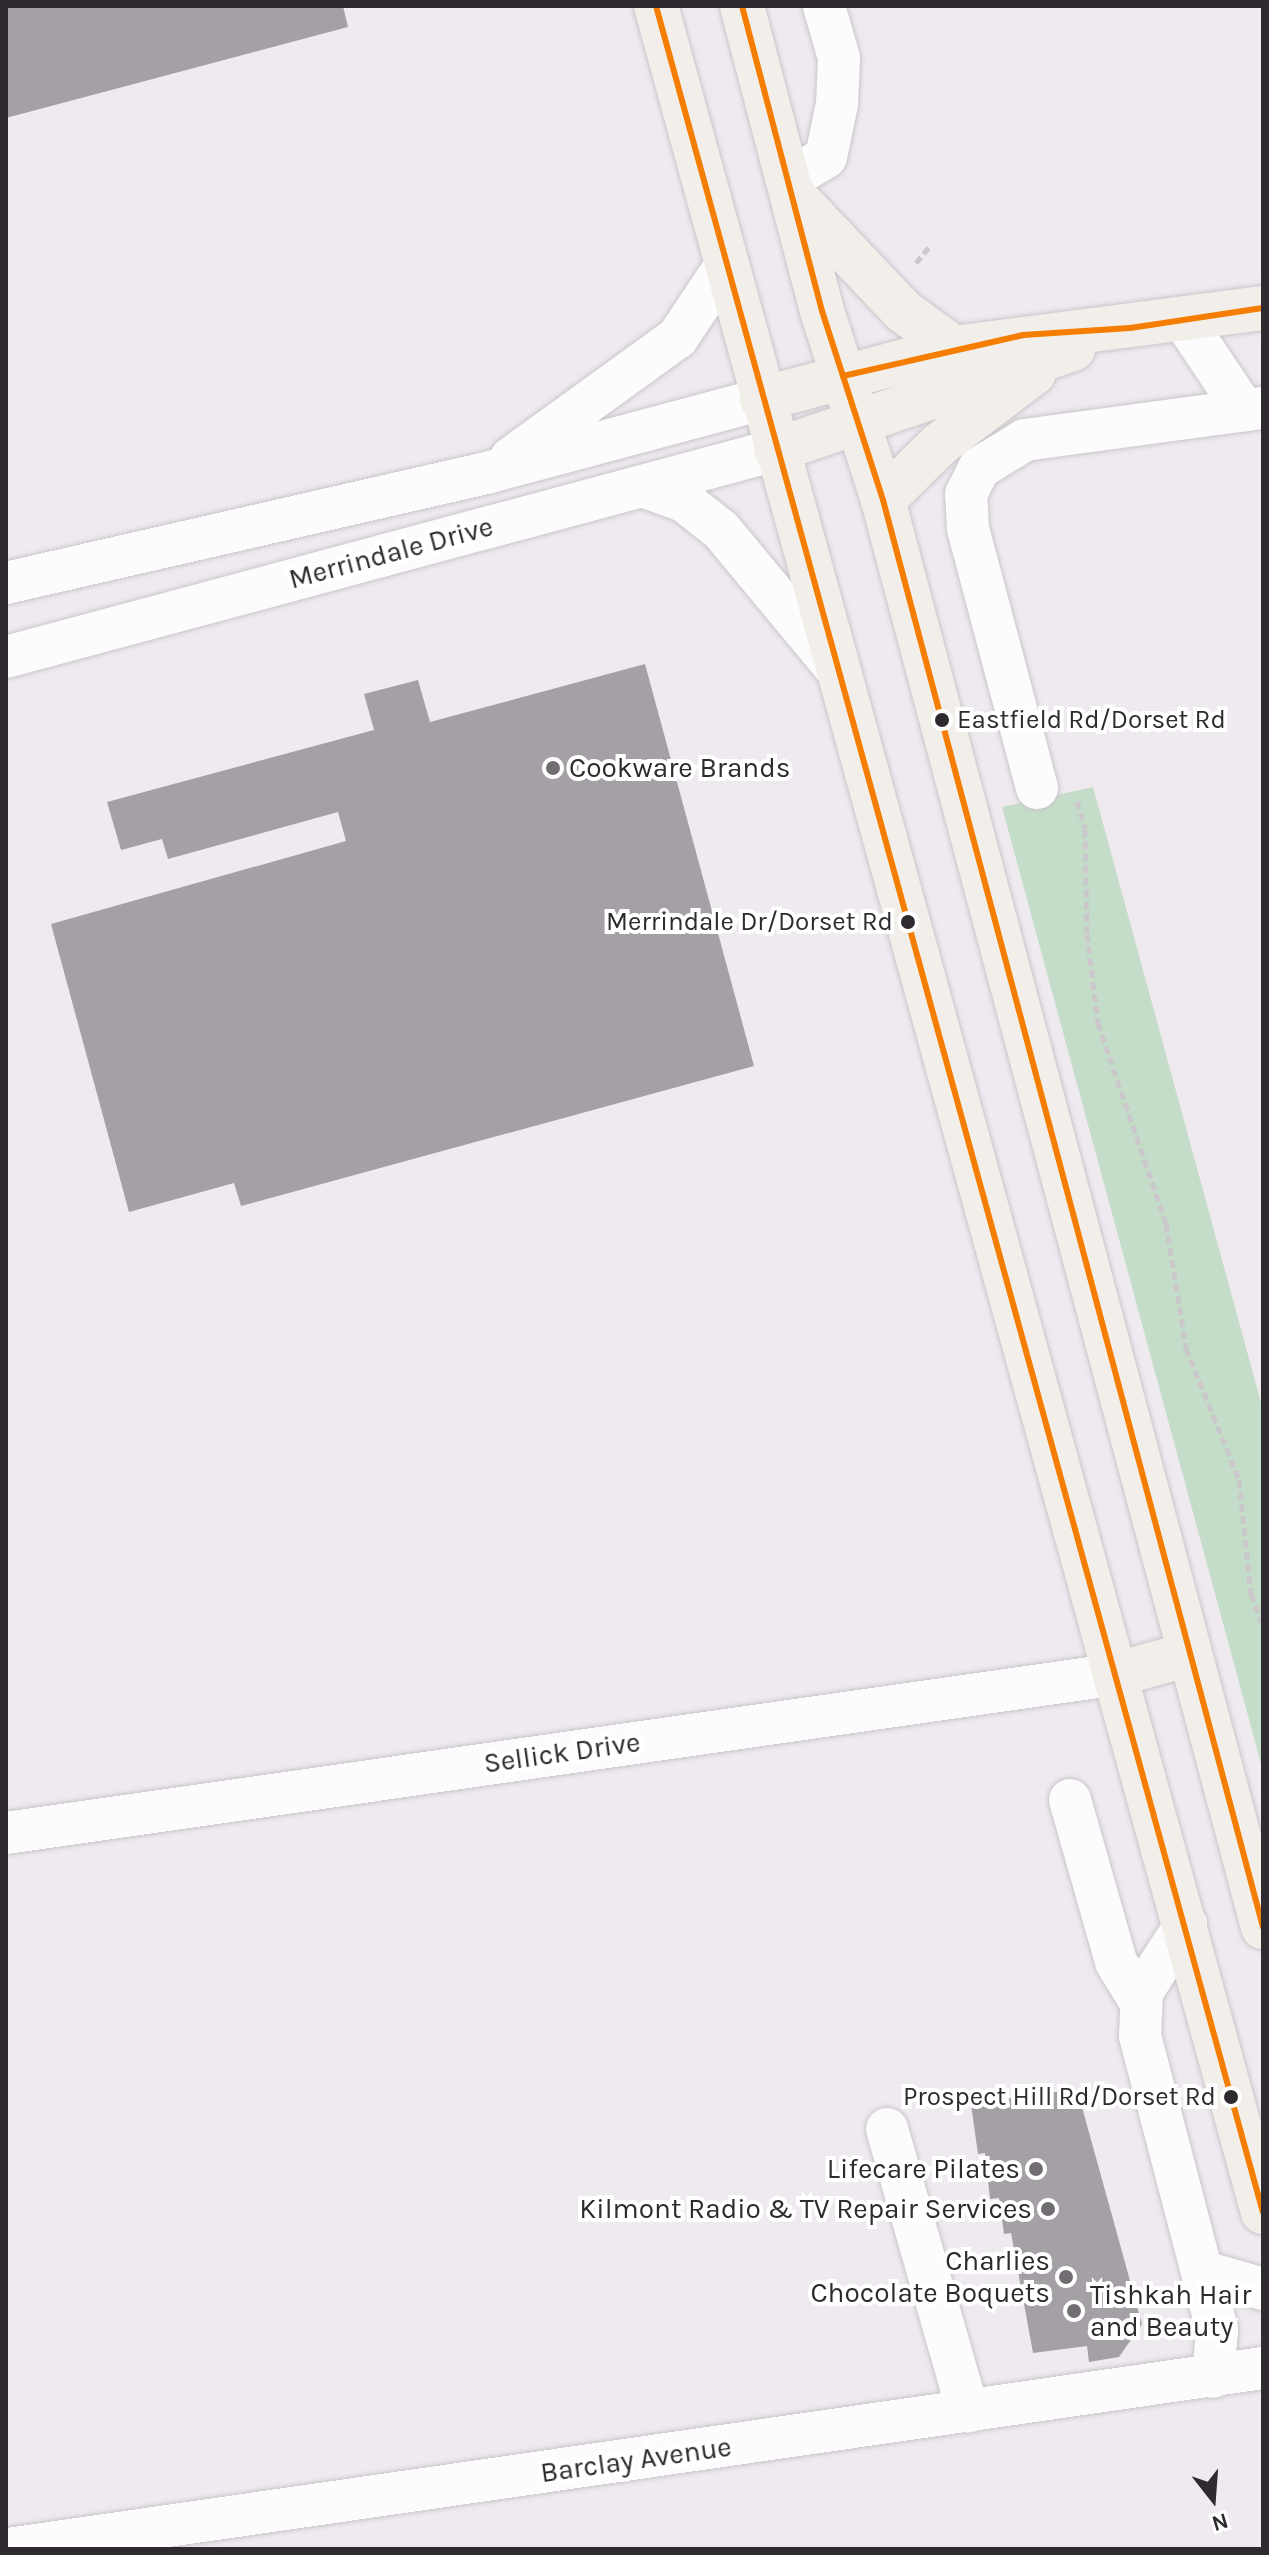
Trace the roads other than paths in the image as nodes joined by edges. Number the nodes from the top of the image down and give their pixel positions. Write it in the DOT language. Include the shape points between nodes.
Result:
graph roads {
  1 [pos="656,6"];
  2 [pos="742,6"];
  3 [pos="824,6"];
  4 [pos="790,187"];
  5 [pos="726,265"];
  6 [pos="1263,308"];
  7 [pos="1183,319"];
  8 [pos="1130,328"];
  9 [pos="954,348"];
  10 [pos="1058,355"];
  11 [pos="843,376"];
  12 [pos="762,399"];
  13 [pos="1253,409"];
  14 [pos="857,420"];
  15 [pos="776,450"];
  16 [pos="490,472"];
  17 [pos="648,488"];
  18 [pos="883,500"];
  19 [pos="6,583"];
  20 [pos="6,657"];
  21 [pos="839,672"];
  22 [pos="1055,786"];
  23 [pos="1189,1654"];
  24 [pos="1118,1674"];
  25 [pos="1070,1800"];
  26 [pos="6,1833"];
  27 [pos="1261,1910"];
  28 [pos="1186,1924"];
  29 [pos="1141,2003"];
  30 [pos="887,2129"];
  31 [pos="1263,2212"];
  32 [pos="1204,2272"];
  33 [pos="1263,2289"];
  34 [pos="1263,2368"];
  35 [pos="1213,2377"];
  36 [pos="968,2412"];
  37 [pos="8,2549"];
  1 -- 5 [label="main road"];
  2 -- 4 [label="main road"];
  3 -- 4 [label="street" via="839,58 837,104 826,157"];
  4 -- 9 [label="main road" via="903,311"];
  4 -- 11 [label="main road"];
  5 -- 12 [label="main road"];
  5 -- 16 [label="street" via="678,337"];
  6 -- 7 [label="main road"];
  7 -- 8 [label="main road"];
  7 -- 13 [label="street"];
  8 -- 9 [label="main road" via="1023,335"];
  8 -- 10 [label="main road"];
  9 -- 11 [label="main road"];
  10 -- 14 [label="main road"];
  10 -- 18 [label="main road" via="940,444"];
  11 -- 12 [label="main road"];
  11 -- 14 [label="main road"];
  12 -- 15 [label="main road"];
  12 -- 16 [label="street, Merrindale Drive"];
  13 -- 22 [label="street" via="1025,440 998,452 972,481 966,494 968,529"];
  14 -- 15 [label="main road"];
  14 -- 18 [label="main road"];
  15 -- 17 [label="street, Merrindale Drive"];
  15 -- 21 [label="main road"];
  16 -- 19 [label="street, Merrindale Drive"];
  17 -- 20 [label="street, Merrindale Drive"];
  17 -- 21 [label="street" via="684,501 721,530"];
  18 -- 23 [label="main road"];
  21 -- 24 [label="main road"];
  23 -- 24 [label="main road"];
  23 -- 27 [label="main road"];
  24 -- 26 [label="street, Sellick Drive"];
  24 -- 28 [label="main road"];
  25 -- 29 [label="street" via="1116,1962"];
  28 -- 29 [label="street" via="1142,1992"];
  28 -- 31 [label="main road"];
  29 -- 32 [label="street" via="1140,2036"];
  30 -- 36 [label="street"];
  32 -- 33 [label="street"];
  32 -- 35 [label="street" via="1217,2330"];
  34 -- 35 [label="street, Barclay Avenue"];
  35 -- 36 [label="street, Barclay Avenue"];
  36 -- 37 [label="street, Barclay Avenue"];
}
